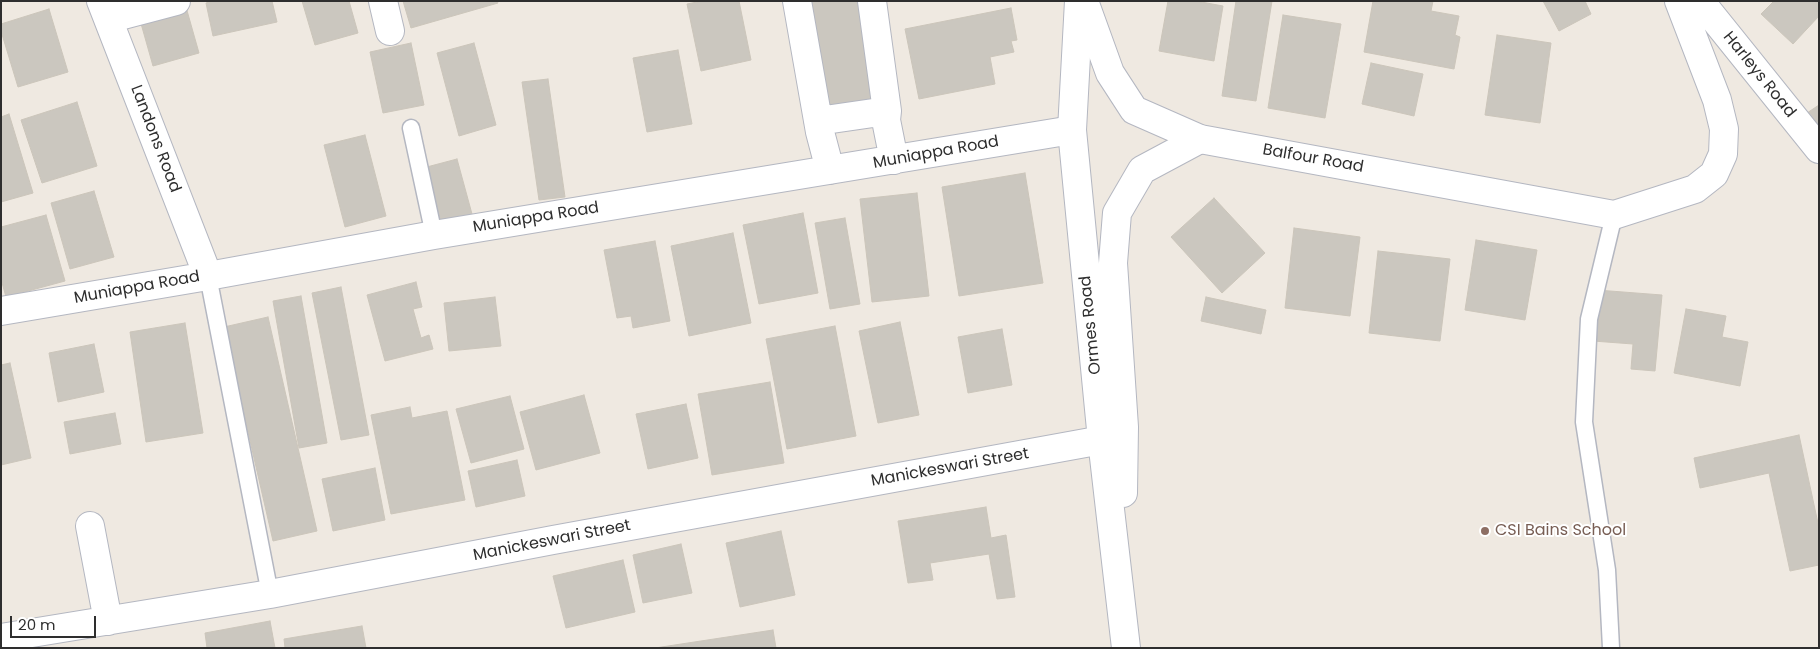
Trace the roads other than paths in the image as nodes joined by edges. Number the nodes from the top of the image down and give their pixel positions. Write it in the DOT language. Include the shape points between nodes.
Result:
graph roads {
  1 [pos="176,1"];
  2 [pos="383,1"];
  3 [pos="797,1"];
  4 [pos="872,1"];
  5 [pos="1079,1"];
  6 [pos="1084,1"];
  7 [pos="1679,1"];
  8 [pos="1700,1"];
  9 [pos="104,10"];
  10 [pos="390,31"];
  11 [pos="887,111"];
  12 [pos="818,121"];
  13 [pos="411,128"];
  14 [pos="1072,130"];
  15 [pos="1200,139"];
  16 [pos="1819,149"];
  17 [pos="894,160"];
  18 [pos="830,170"];
  19 [pos="1614,215"];
  20 [pos="434,235"];
  21 [pos="208,276"];
  22 [pos="1,311"];
  23 [pos="1102,440"];
  24 [pos="90,526"];
  25 [pos="270,594"];
  26 [pos="108,621"];
  27 [pos="1,638"];
  28 [pos="1126,648"];
  29 [pos="1611,648"];
  1 -- 9 [label="street"];
  2 -- 10 [label="street"];
  3 -- 12 [label="street"];
  4 -- 11 [label="street"];
  5 -- 14 [label="street, Ormes Road"];
  6 -- 15 [label="street, Balfour Road" via="1110,73 1134,110"];
  7 -- 19 [label="street" via="1717,100 1724,129 1723,154 1714,174 1695,189"];
  8 -- 16 [label="street, Harleys Road"];
  9 -- 21 [label="street, Landons Road"];
  11 -- 12 [label="street"];
  11 -- 17 [label="street"];
  12 -- 18 [label="street"];
  13 -- 20 [label="lane"];
  14 -- 17 [label="street, Muniappa Road"];
  14 -- 23 [label="street, Ormes Road"];
  15 -- 19 [label="street, Balfour Road"];
  15 -- 28 [label="street, Ormes Road" via="1142,170 1118,213 1113,263 1124,427 1122,561"];
  17 -- 18 [label="street, Muniappa Road"];
  18 -- 20 [label="street, Muniappa Road"];
  19 -- 29 [label="lane" via="1589,319 1584,422 1607,570"];
  20 -- 21 [label="street, Muniappa Road"];
  21 -- 22 [label="street, Muniappa Road"];
  21 -- 25 [label="lane"];
  23 -- 25 [label="street, Manickeswari Street"];
  23 -- 28 [label="street, Ormes Road"];
  24 -- 26 [label="street"];
  25 -- 26 [label="street, Manickeswari Street"];
  26 -- 27 [label="street, Manickeswari Street"];
}
